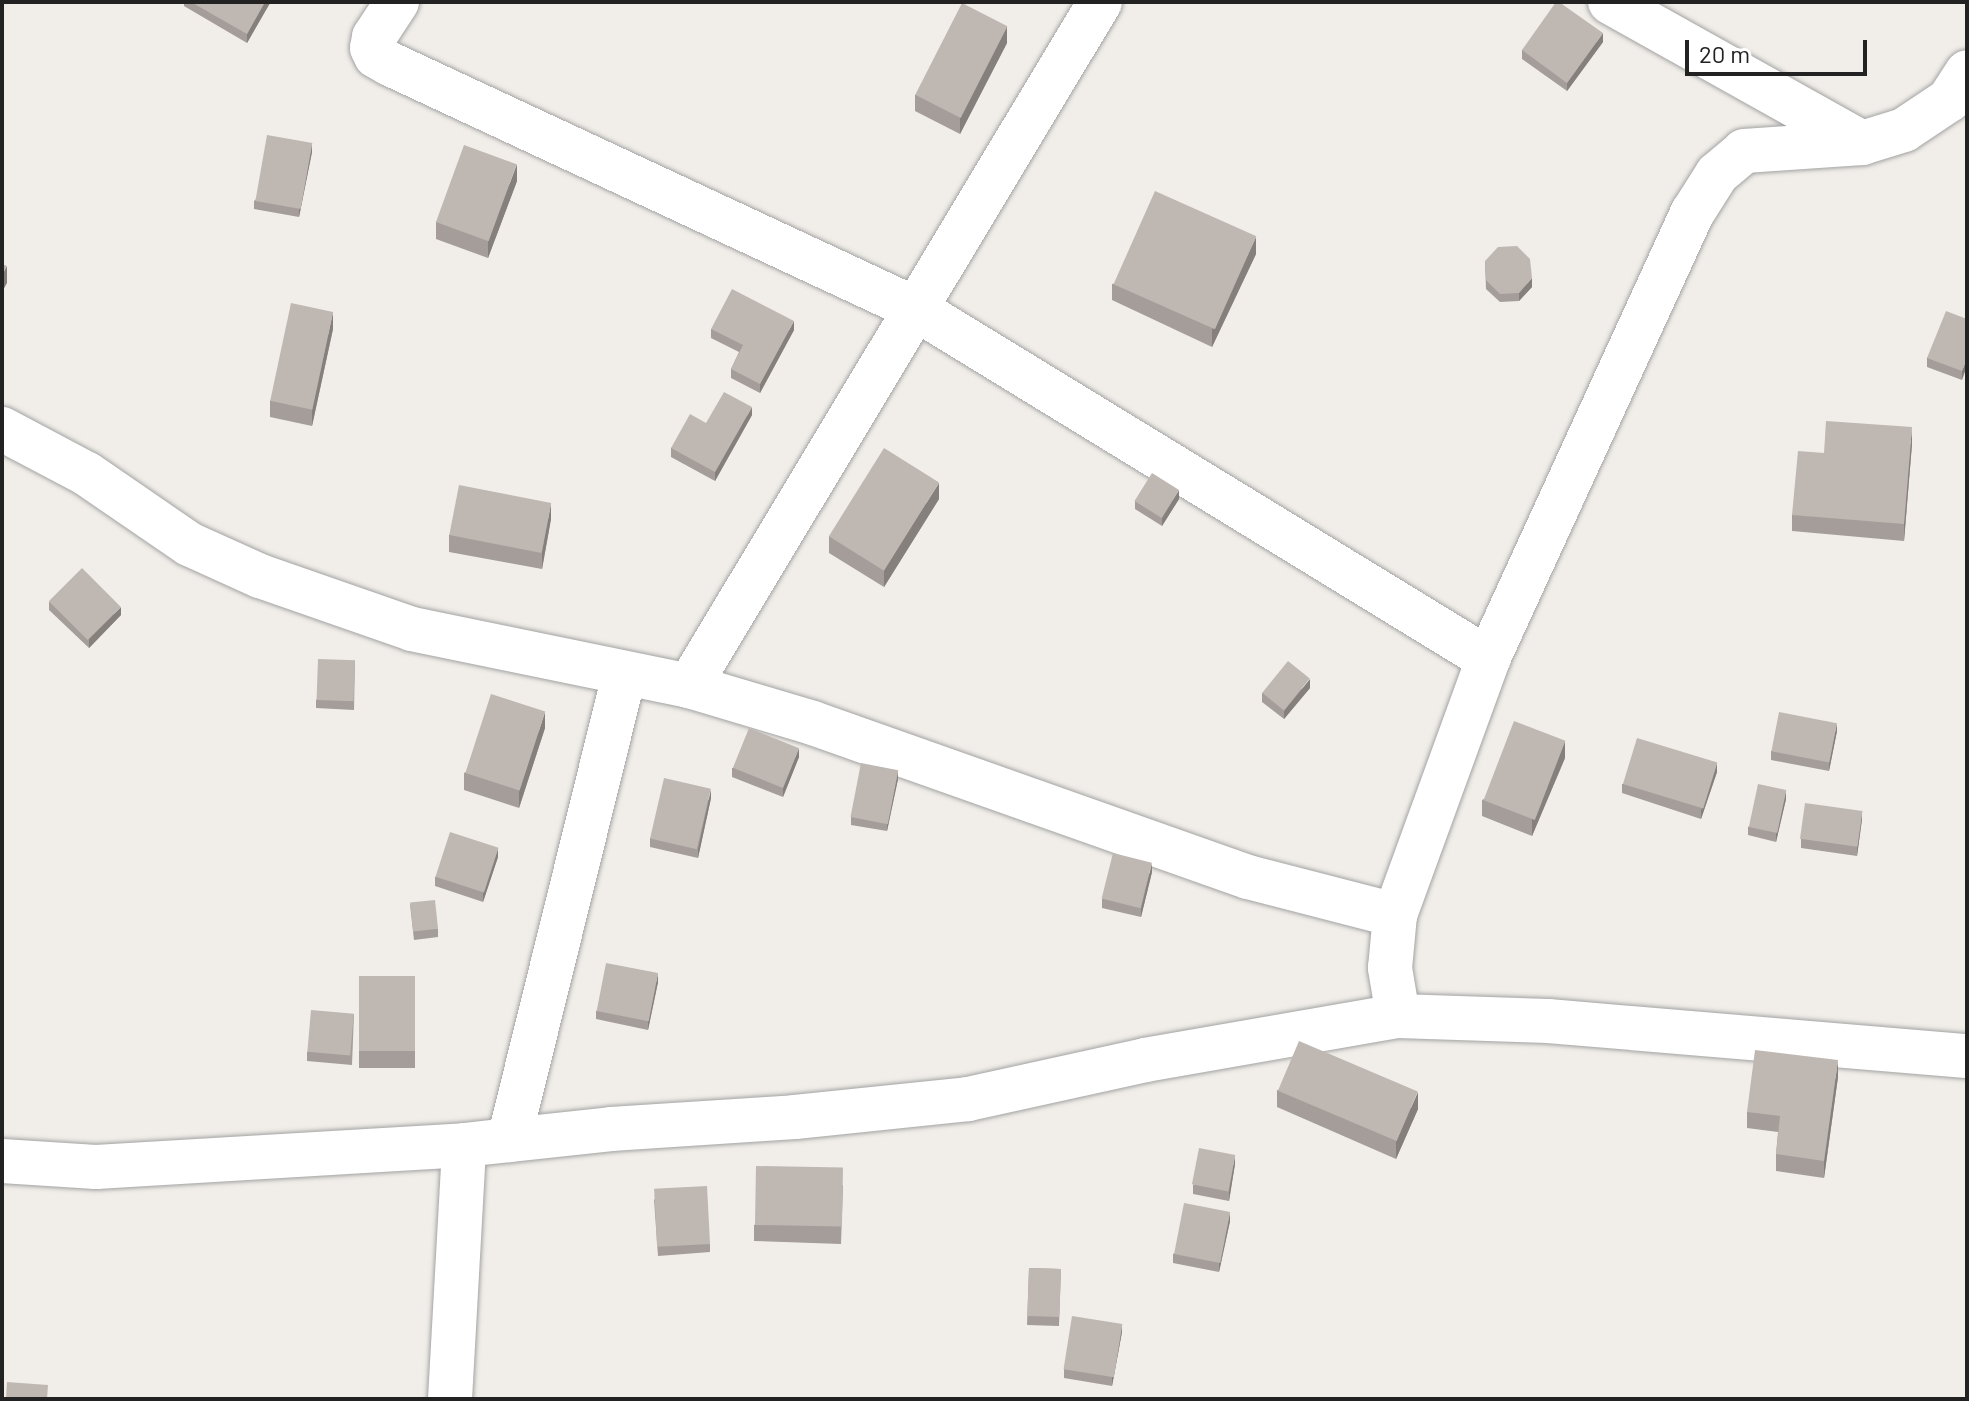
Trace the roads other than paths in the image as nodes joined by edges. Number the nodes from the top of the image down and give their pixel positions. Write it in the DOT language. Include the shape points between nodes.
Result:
graph roads {
  1 [pos="397,2"];
  2 [pos="1100,2"];
  3 [pos="1610,2"];
  4 [pos="1967,72"];
  5 [pos="1862,143"];
  6 [pos="916,309"];
  7 [pos="2,429"];
  8 [pos="1488,659"];
  9 [pos="625,673"];
  10 [pos="689,686"];
  11 [pos="1395,915"];
  12 [pos="1398,1016"];
  13 [pos="1967,1056"];
  14 [pos="509,1140"];
  15 [pos="464,1145"];
  16 [pos="2,1161"];
  17 [pos="450,1399"];
  1 -- 6 [label="street" via="372,48 390,64"];
  2 -- 6 [label="street"];
  3 -- 5 [label="street"];
  4 -- 5 [label="street" via="1949,100 1904,130"];
  5 -- 8 [label="street" via="1744,151 1717,174 1693,212"];
  6 -- 8 [label="street"];
  6 -- 10 [label="street"];
  7 -- 9 [label="street" via="87,474 189,544 260,576 412,629"];
  8 -- 11 [label="street"];
  9 -- 10 [label="street"];
  9 -- 14 [label="street"];
  10 -- 11 [label="street" via="842,733 1248,877"];
  11 -- 12 [label="street" via="1390,968"];
  12 -- 13 [label="street" via="1548,1021"];
  12 -- 14 [label="street" via="1145,1060 968,1099"];
  14 -- 15 [label="street"];
  15 -- 16 [label="street" via="96,1167"];
  15 -- 17 [label="street"];
}
